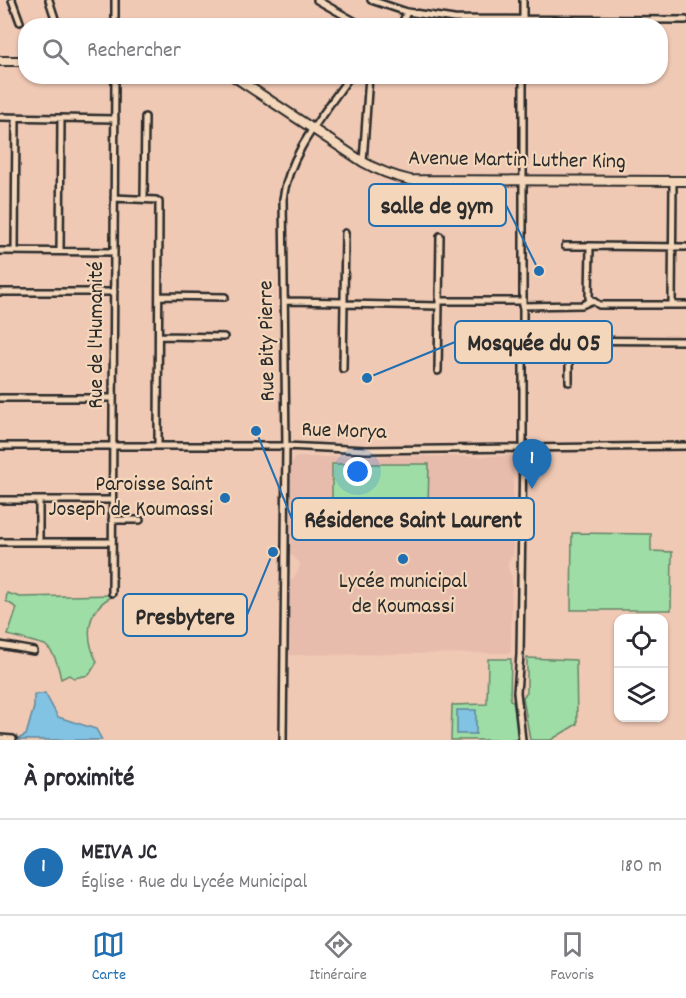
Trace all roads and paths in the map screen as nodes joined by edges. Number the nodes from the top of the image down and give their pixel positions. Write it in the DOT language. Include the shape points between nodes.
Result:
graph roads {
  1 [pos="12,0"];
  2 [pos="49,0"];
  3 [pos="115,0"];
  4 [pos="317,0"];
  5 [pos="371,0"];
  6 [pos="523,0"];
  7 [pos="407,12"];
  8 [pos="19,18"];
  9 [pos="55,18"];
  10 [pos="115,18"];
  11 [pos="349,18"];
  12 [pos="404,18"];
  13 [pos="447,18"];
  14 [pos="523,18"];
  15 [pos="668,20"];
  16 [pos="686,20"];
  17 [pos="0,61"];
  18 [pos="18,61"];
  19 [pos="115,84"];
  20 [pos="245,84"];
  21 [pos="345,84"];
  22 [pos="368,84"];
  23 [pos="523,84"];
  24 [pos="0,117"];
  25 [pos="144,117"];
  26 [pos="16,118"];
  27 [pos="61,118"];
  28 [pos="115,119"];
  29 [pos="314,130"];
  30 [pos="363,162"];
  31 [pos="522,180"];
  32 [pos="686,180"];
  33 [pos="673,181"];
  34 [pos="114,198"];
  35 [pos="144,199"];
  36 [pos="345,233"];
  37 [pos="440,236"];
  38 [pos="565,246"];
  39 [pos="590,246"];
  40 [pos="673,246"];
  41 [pos="686,247"];
  42 [pos="0,251"];
  43 [pos="15,251"];
  44 [pos="60,251"];
  45 [pos="114,252"];
  46 [pos="0,292"];
  47 [pos="114,292"];
  48 [pos="159,296"];
  49 [pos="225,297"];
  50 [pos="285,301"];
  51 [pos="591,301"];
  52 [pos="344,303"];
  53 [pos="439,304"];
  54 [pos="522,304"];
  55 [pos="672,304"];
  56 [pos="686,304"];
  57 [pos="159,336"];
  58 [pos="224,337"];
  59 [pos="523,340"];
  60 [pos="569,340"];
  61 [pos="686,341"];
  62 [pos="343,369"];
  63 [pos="438,371"];
  64 [pos="569,382"];
  65 [pos="0,398"];
  66 [pos="113,398"];
  67 [pos="0,446"];
  68 [pos="112,446"];
  69 [pos="158,446"];
  70 [pos="286,446"];
  71 [pos="686,446"];
  72 [pos="523,447"];
  73 [pos="0,500"];
  74 [pos="39,500"];
  75 [pos="112,500"];
  76 [pos="112,520"];
  77 [pos="140,520"];
  78 [pos="39,541"];
  79 [pos="0,542"];
  80 [pos="112,542"];
  81 [pos="112,593"];
  82 [pos="0,645"];
  83 [pos="34,651"];
  84 [pos="0,738"];
  85 [pos="13,739"];
  86 [pos="283,740"];
  87 [pos="522,740"];
  1 -- 8 [label="street"];
  2 -- 9 [label="street"];
  3 -- 10 [label="street"];
  4 -- 11 [label="street"];
  5 -- 7 [label="street"];
  6 -- 14 [label="street"];
  7 -- 12 [label="street"];
  7 -- 13 [label="street"];
  15 -- 16 [label="street"];
  17 -- 18 [label="street"];
  19 -- 28 [label="street, Rue de l'Humanité"];
  20 -- 29 [label="street, Avenue Martin Luther King"];
  21 -- 29 [label="street, Rue Bity Pierre"];
  22 -- 30 [label="street"];
  23 -- 31 [label="street"];
  24 -- 26 [label="street"];
  25 -- 35 [label="street"];
  26 -- 27 [label="street"];
  26 -- 43 [label="street"];
  27 -- 28 [label="street"];
  27 -- 44 [label="street"];
  28 -- 34 [label="street, Rue de l'Humanité"];
  29 -- 30 [label="street, Avenue Martin Luther King"];
  29 -- 50 [label="street, Rue Bity Pierre" via="285,183"];
  30 -- 31 [label="street, Avenue Martin Luther King" via="410,180"];
  31 -- 33 [label="street, Avenue Martin Luther King"];
  31 -- 54 [label="street"];
  32 -- 33 [label="street, Avenue Martin Luther King"];
  33 -- 40 [label="street"];
  34 -- 35 [label="street"];
  34 -- 45 [label="street, Rue de l'Humanité"];
  35 -- 48 [label="street" via="159,202"];
  36 -- 52 [label="street"];
  37 -- 53 [label="street"];
  38 -- 39 [label="street"];
  39 -- 40 [label="street"];
  39 -- 51 [label="street"];
  40 -- 41 [label="street"];
  40 -- 55 [label="street"];
  42 -- 43 [label="street"];
  43 -- 44 [label="street"];
  44 -- 45 [label="street"];
  45 -- 47 [label="street, Rue de l'Humanité"];
  46 -- 47 [label="street"];
  47 -- 66 [label="street, Rue de l'Humanité"];
  48 -- 49 [label="street"];
  48 -- 57 [label="street"];
  50 -- 52 [label="street"];
  50 -- 70 [label="street, Rue Bity Pierre"];
  51 -- 54 [label="street" via="582,305"];
  51 -- 55 [label="street" via="599,305"];
  52 -- 53 [label="street"];
  52 -- 62 [label="street"];
  53 -- 54 [label="street"];
  53 -- 63 [label="street"];
  54 -- 59 [label="street"];
  55 -- 56 [label="street"];
  57 -- 58 [label="street"];
  57 -- 69 [label="street"];
  59 -- 60 [label="street"];
  59 -- 72 [label="street"];
  60 -- 61 [label="street"];
  60 -- 64 [label="street"];
  65 -- 66 [label="street"];
  66 -- 68 [label="street, Rue de l'Humanité"];
  67 -- 68 [label="street, Rue Morya"];
  68 -- 69 [label="street, Rue Morya"];
  68 -- 75 [label="street, Rue de l'Humanité"];
  69 -- 70 [label="street, Rue Morya"];
  70 -- 72 [label="street, Rue Morya" via="366,450"];
  70 -- 86 [label="street, Rue Bity Pierre"];
  71 -- 72 [label="street, Rue Morya"];
  72 -- 87 [label="street" via="517,692"];
  73 -- 74 [label="street"];
  74 -- 75 [label="street"];
  74 -- 78 [label="street"];
  75 -- 76 [label="street, Rue de l'Humanité"];
  76 -- 77 [label="street"];
  76 -- 80 [label="street, Rue de l'Humanité"];
  78 -- 79 [label="street"];
  78 -- 80 [label="street"];
  80 -- 81 [label="street, Rue de l'Humanité"];
  82 -- 83 [label="street"];
  84 -- 85 [label="street"];
}
